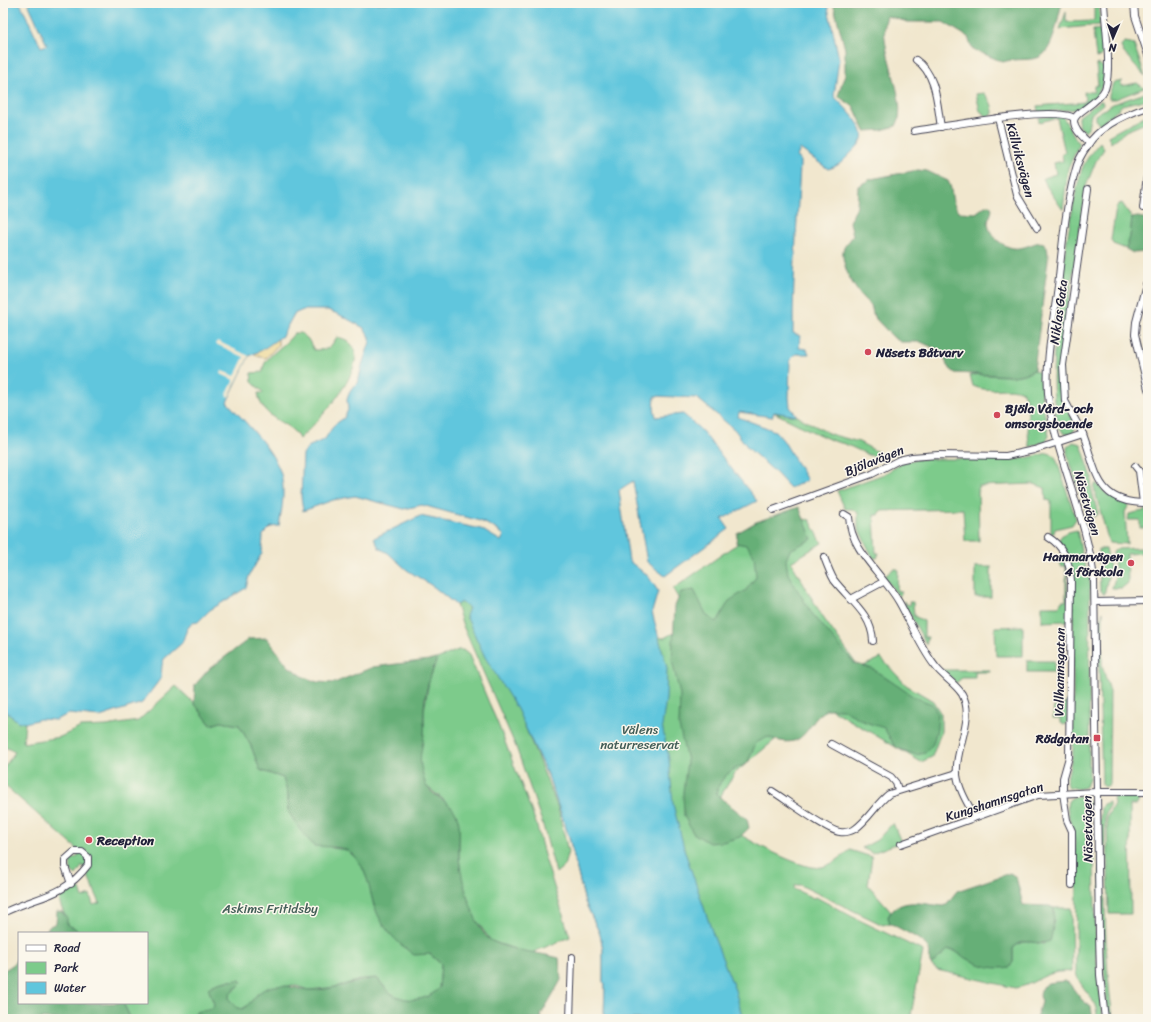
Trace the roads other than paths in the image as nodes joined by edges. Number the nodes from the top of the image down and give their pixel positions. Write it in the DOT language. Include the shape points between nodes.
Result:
graph roads {
  1 [pos="1104,3"];
  2 [pos="1134,3"];
  3 [pos="1148,54"];
  4 [pos="916,60"];
  5 [pos="1148,107"];
  6 [pos="998,118"];
  7 [pos="1074,118"];
  8 [pos="941,127"];
  9 [pos="914,132"];
  10 [pos="1089,143"];
  11 [pos="1148,168"];
  12 [pos="1088,189"];
  13 [pos="1143,208"];
  14 [pos="1036,228"];
  15 [pos="1146,284"];
  16 [pos="1148,389"];
  17 [pos="1083,434"];
  18 [pos="1058,442"];
  19 [pos="1135,466"];
  20 [pos="1146,503"];
  21 [pos="773,510"];
  22 [pos="844,514"];
  23 [pos="1048,537"];
  24 [pos="824,557"];
  25 [pos="883,582"];
  26 [pos="851,599"];
  27 [pos="1148,601"];
  28 [pos="1095,602"];
  29 [pos="873,641"];
  30 [pos="831,744"];
  31 [pos="957,773"];
  32 [pos="898,790"];
  33 [pos="772,791"];
  34 [pos="1098,792"];
  35 [pos="1148,792"];
  36 [pos="1063,793"];
  37 [pos="974,817"];
  38 [pos="901,844"];
  39 [pos="71,884"];
  40 [pos="1072,886"];
  41 [pos="3,913"];
  42 [pos="572,957"];
  43 [pos="570,1019"];
  44 [pos="1105,1019"];
  1 -- 7 [label="street" via="1106,86 1094,104"];
  2 -- 3 [label="street" via="1135,16"];
  4 -- 8 [label="street" via="932,80"];
  5 -- 10 [label="street, Näsetvägen" via="1124,116"];
  6 -- 7 [label="street, Källviksvägen" via="1061,113"];
  6 -- 8 [label="street, Källviksvägen"];
  6 -- 14 [label="street, Källviksvägen" via="1017,195"];
  7 -- 10 [label="street" via="1075,128"];
  8 -- 9 [label="street, Källviksvägen"];
  10 -- 18 [label="street, Näsetvägen" via="1078,163 1072,183 1049,364 1049,403"];
  11 -- 13 [label="street"];
  12 -- 17 [label="street, Niklas Gata" via="1063,365 1065,401"];
  15 -- 16 [label="street" via="1135,334"];
  17 -- 18 [label="street, Bjölavägen"];
  17 -- 20 [label="street, Niklas Gata" via="1092,468 1100,483 1121,498"];
  18 -- 21 [label="street, Bjölavägen" via="1006,456 912,457"];
  18 -- 28 [label="street, Näsetvägen" via="1087,538 1094,574"];
  19 -- 20 [label="street" via="1139,471"];
  22 -- 25 [label="street" via="849,517 850,527 866,558"];
  23 -- 36 [label="street, Vallhamnsgatan" via="1055,541 1067,558 1071,581 1069,757 1063,778"];
  24 -- 26 [label="street" via="834,580"];
  25 -- 26 [label="street"];
  25 -- 31 [label="street" via="899,602 934,665 963,696 966,723"];
  26 -- 29 [label="street" via="868,619"];
  27 -- 28 [label="street"];
  28 -- 34 [label="street, Näsetvägen"];
  30 -- 32 [label="street" via="891,777"];
  31 -- 32 [label="street"];
  31 -- 37 [label="street"];
  32 -- 33 [label="street" via="882,799 854,830 841,832 828,827"];
  34 -- 35 [label="street"];
  34 -- 36 [label="street, Kungshamnsgatan"];
  34 -- 44 [label="street, Näsetvägen" via="1100,975"];
  36 -- 37 [label="street, Kungshamnsgatan" via="1038,795"];
  36 -- 40 [label="street, Vallhamnsgatan" via="1067,820 1072,832"];
  37 -- 38 [label="street, Kungshamnsgatan"];
  39 -- 39 [label="street" via="88,865 88,856 82,852 70,854 65,860"];
  39 -- 41 [label="street" via="58,892"];
  42 -- 43 [label="street"];
}
